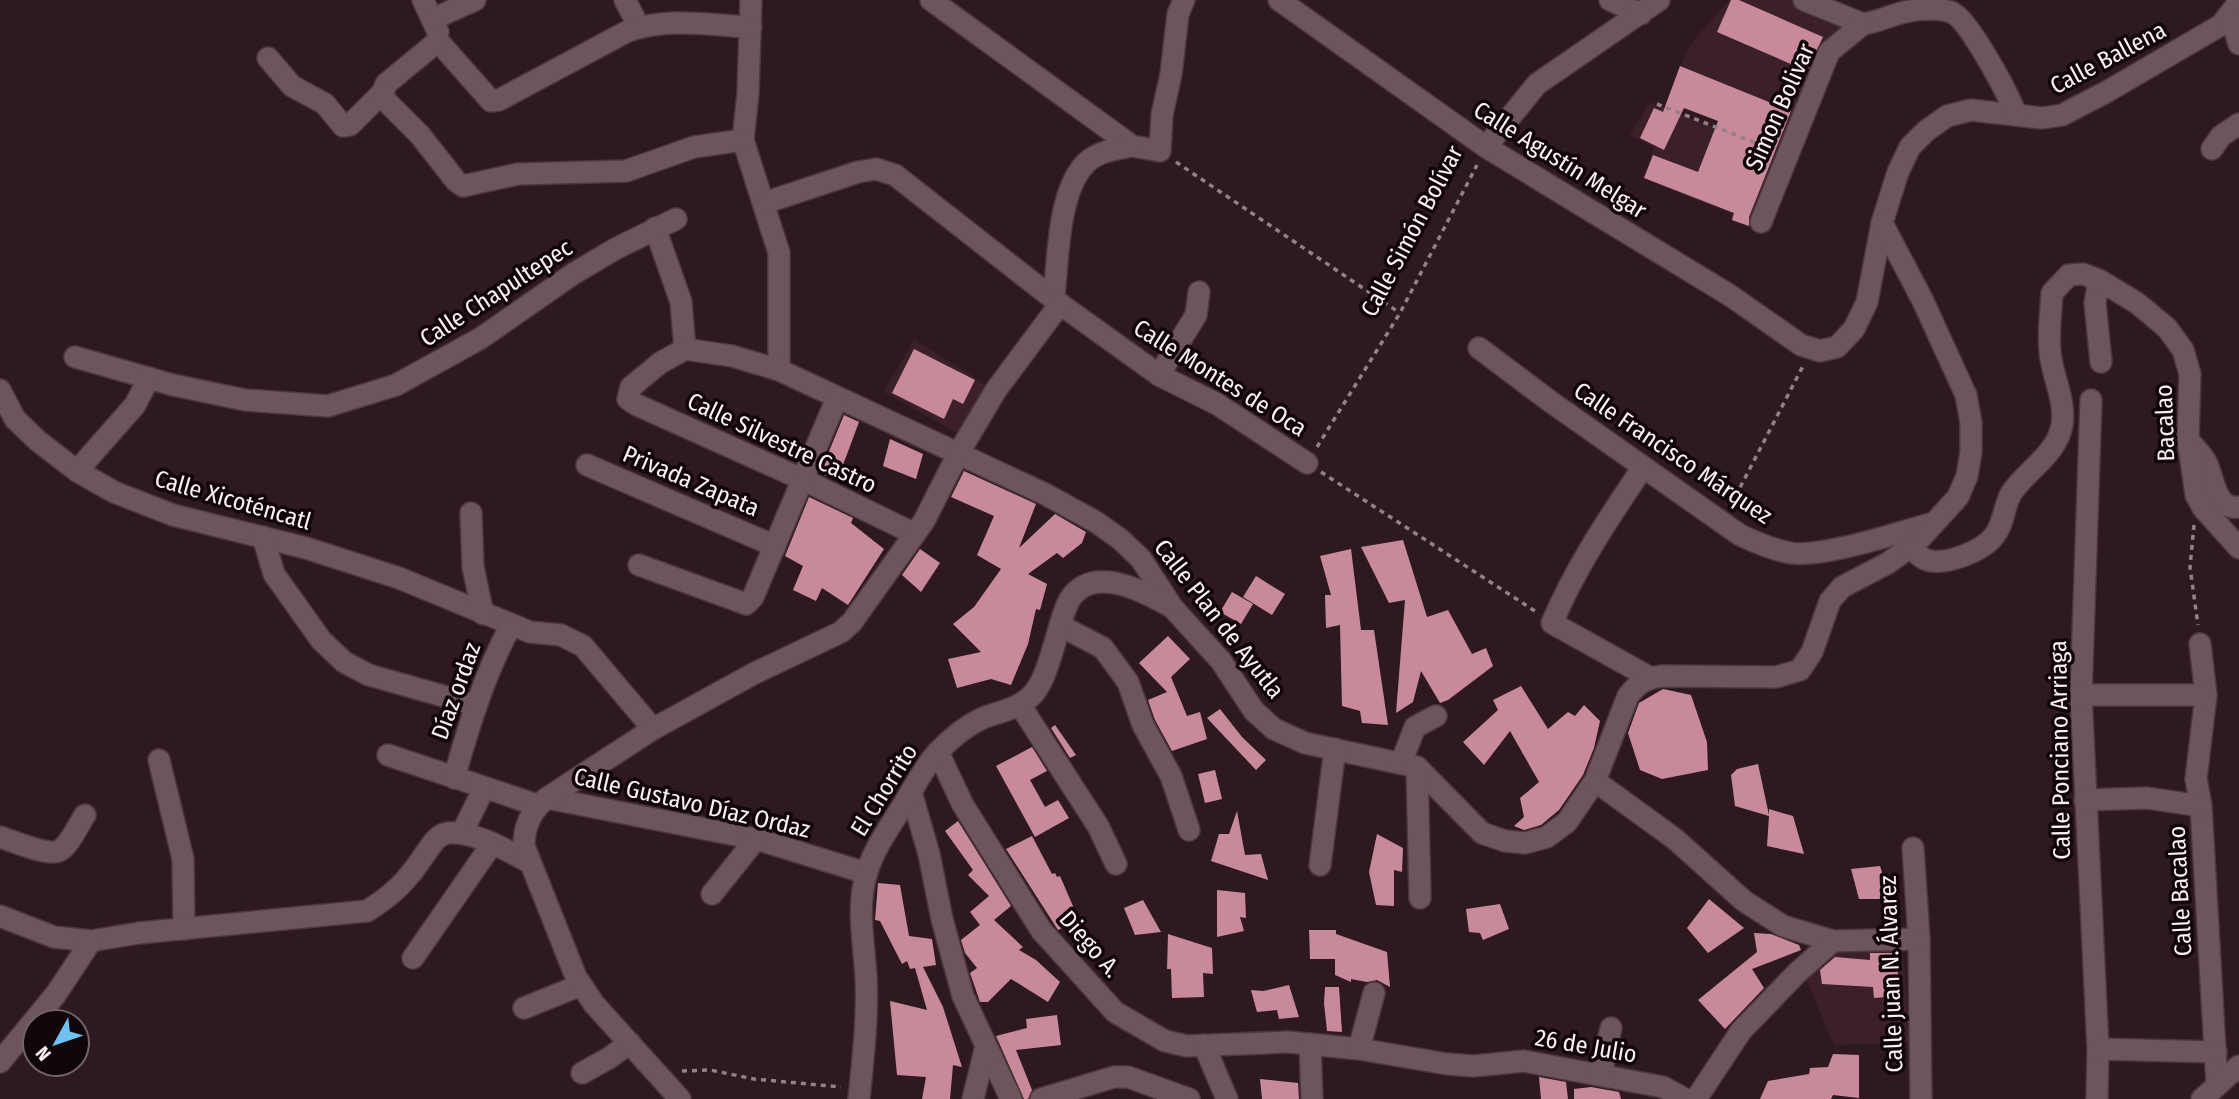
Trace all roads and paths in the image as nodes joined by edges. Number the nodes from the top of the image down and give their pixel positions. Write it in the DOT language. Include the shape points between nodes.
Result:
graph roads {
  1 [pos="423,0"];
  2 [pos="475,0"];
  3 [pos="625,0"];
  4 [pos="751,0"];
  5 [pos="931,0"];
  6 [pos="1184,0"];
  7 [pos="1279,0"];
  8 [pos="1610,0"];
  9 [pos="1659,0"];
  10 [pos="1804,0"];
  11 [pos="1947,6"];
  12 [pos="2233,9"];
  13 [pos="1642,14"];
  14 [pos="433,19"];
  15 [pos="1863,24"];
  16 [pos="639,27"];
  17 [pos="751,27"];
  18 [pos="438,41"];
  19 [pos="2239,44"];
  20 [pos="268,58"];
  21 [pos="383,92"];
  22 [pos="1657,104"];
  23 [pos="2016,115"];
  24 [pos="2239,124"];
  25 [pos="743,140"];
  26 [pos="1132,146"];
  27 [pos="1486,147"];
  28 [pos="2212,149"];
  29 [pos="1160,151"];
  30 [pos="1787,155"];
  31 [pos="764,203"];
  32 [pos="676,219"];
  33 [pos="1761,222"];
  34 [pos="1882,223"];
  35 [pos="654,228"];
  36 [pos="2099,280"];
  37 [pos="1199,292"];
  38 [pos="1057,300"];
  39 [pos="1400,313"];
  40 [pos="1479,348"];
  41 [pos="685,349"];
  42 [pos="1820,351"];
  43 [pos="75,357"];
  44 [pos="2101,362"];
  45 [pos="779,370"];
  46 [pos="1159,375"];
  47 [pos="149,378"];
  48 [pos="0,390"];
  49 [pos="837,398"];
  50 [pos="2091,400"];
  51 [pos="2188,440"];
  52 [pos="958,454"];
  53 [pos="1307,463"];
  54 [pos="587,465"];
  55 [pos="1643,467"];
  56 [pos="77,471"];
  57 [pos="804,480"];
  58 [pos="2239,507"];
  59 [pos="2203,508"];
  60 [pos="471,513"];
  61 [pos="1722,523"];
  62 [pos="1935,523"];
  63 [pos="915,534"];
  64 [pos="263,537"];
  65 [pos="775,545"];
  66 [pos="1910,547"];
  67 [pos="2239,548"];
  68 [pos="639,565"];
  69 [pos="1172,607"];
  70 [pos="483,614"];
  71 [pos="1552,623"];
  72 [pos="511,625"];
  73 [pos="1061,626"];
  74 [pos="2200,643"];
  75 [pos="1649,677"];
  76 [pos="2081,695"];
  77 [pos="2206,695"];
  78 [pos="475,705"];
  79 [pos="1020,705"];
  80 [pos="1436,716"];
  81 [pos="653,729"];
  82 [pos="1335,749"];
  83 [pos="938,752"];
  84 [pos="388,755"];
  85 [pos="159,760"];
  86 [pos="1409,765"];
  87 [pos="454,778"];
  88 [pos="1595,781"];
  89 [pos="484,788"];
  90 [pos="911,792"];
  91 [pos="2085,800"];
  92 [pos="542,802"];
  93 [pos="2201,806"];
  94 [pos="85,815"];
  95 [pos="1189,830"];
  96 [pos="462,833"];
  97 [pos="0,836"];
  98 [pos="756,839"];
  99 [pos="492,844"];
  100 [pos="1913,848"];
  101 [pos="530,862"];
  102 [pos="1116,864"];
  103 [pos="1320,864"];
  104 [pos="866,873"];
  105 [pos="712,894"];
  106 [pos="1420,898"];
  107 [pos="0,916"];
  108 [pos="184,929"];
  109 [pos="1919,939"];
  110 [pos="91,941"];
  111 [pos="1833,941"];
  112 [pos="413,958"];
  113 [pos="581,985"];
  114 [pos="1374,993"];
  115 [pos="524,1008"];
  116 [pos="1611,1028"];
  117 [pos="630,1043"];
  118 [pos="1310,1044"];
  119 [pos="1204,1045"];
  120 [pos="986,1046"];
  121 [pos="1359,1049"];
  122 [pos="2098,1049"];
  123 [pos="2216,1052"];
  124 [pos="0,1062"];
  125 [pos="2239,1066"];
  126 [pos="656,1071"];
  127 [pos="582,1073"];
  128 [pos="1601,1074"];
  129 [pos="2210,1091"];
  130 [pos="860,1094"];
  131 [pos="680,1099"];
  132 [pos="974,1099"];
  133 [pos="1011,1099"];
  134 [pos="1041,1099"];
  135 [pos="1189,1099"];
  136 [pos="1227,1099"];
  137 [pos="1312,1099"];
  138 [pos="1685,1099"];
  139 [pos="1696,1099"];
  140 [pos="1921,1099"];
  141 [pos="2097,1099"];
  1 -- 14 [label="street"];
  2 -- 14 [label="street"];
  3 -- 16 [label="street"];
  4 -- 17 [label="street"];
  5 -- 26 [label="street"];
  6 -- 29 [label="street" via="1178,14"];
  7 -- 27 [label="street, Calle Agustín Melgar"];
  8 -- 13 [label="street"];
  9 -- 13 [label="street, Calle Simón Bolívar"];
  10 -- 15 [label="street"];
  11 -- 15 [label="street" via="1908,10"];
  11 -- 23 [label="street" via="1966,23 2008,92"];
  12 -- 19 [label="street"];
  12 -- 23 [label="street, Calle Ballena" via="2200,38 2063,115"];
  13 -- 27 [label="street, Calle Simón Bolívar" via="1537,84"];
  14 -- 18 [label="street"];
  15 -- 30 [label="street, Simon Bolivar" via="1829,52"];
  16 -- 17 [label="street" via="675,23"];
  16 -- 18 [label="street" via="491,101"];
  17 -- 25 [label="street"];
  18 -- 21 [label="street" via="386,84"];
  20 -- 21 [label="street" via="292,86 325,104 344,126"];
  21 -- 25 [label="street" via="386,101 463,186 518,174 626,171 694,147"];
  22 -- 30 [label="path"];
  23 -- 34 [label="street, Calle Ballena" via="1971,110 1947,116 1926,131 1910,147 1898,172"];
  24 -- 28 [label="street"];
  25 -- 31 [label="street"];
  26 -- 29 [label="street"];
  26 -- 38 [label="street" via="1103,152 1075,177 1068,195"];
  27 -- 39 [label="path, Calle Simón Bolívar"];
  27 -- 42 [label="street, Calle Agustín Melgar" via="1731,296 1801,345"];
  29 -- 39 [label="path"];
  30 -- 33 [label="street, Simon Bolivar"];
  31 -- 38 [label="street, Calle Montes de Oca" via="858,172 876,169 895,175"];
  31 -- 45 [label="street" via="779,253"];
  32 -- 35 [label="street, Calle Chapultepec"];
  34 -- 42 [label="street, Calle Ballena" via="1867,302 1854,329 1837,347"];
  34 -- 62 [label="street" via="1966,394 1971,452 1967,476 1958,497"];
  35 -- 41 [label="street" via="681,302"];
  35 -- 47 [label="street, Calle Chapultepec" via="573,274 481,338 396,385 328,406 245,400"];
  36 -- 44 [label="street" via="2095,303"];
  36 -- 51 [label="street, Bacalao" via="2167,328 2183,350 2190,374"];
  36 -- 66 [label="street" via="2069,275 2052,293 2050,353 2062,404 2058,441 2013,491 1994,537 1980,550 1941,562 1927,560"];
  37 -- 46 [label="street" via="1196,315"];
  38 -- 46 [label="street, Calle Montes de Oca"];
  38 -- 52 [label="street"];
  39 -- 53 [label="path, Calle Simón Bolívar"];
  40 -- 55 [label="street, Calle Francisco Márquez"];
  41 -- 45 [label="street, Calle Plan de Ayutla"];
  41 -- 57 [label="street, Calle Silvestre Castro" via="631,387 628,398"];
  42 -- 61 [label="path" via="1802,366"];
  43 -- 47 [label="street, Calle Chapultepec"];
  45 -- 49 [label="street, Calle Plan de Ayutla"];
  46 -- 53 [label="street, Calle Montes de Oca" via="1217,404"];
  47 -- 56 [label="street" via="135,405"];
  48 -- 56 [label="street, Calle Xicoténcatl" via="15,419"];
  49 -- 52 [label="street, Calle Plan de Ayutla"];
  49 -- 57 [label="street"];
  50 -- 76 [label="street, Calle Ponciano Arriaga"];
  51 -- 58 [label="street" via="2206,460 2218,496"];
  51 -- 59 [label="street, Bacalao" via="2196,495"];
  52 -- 63 [label="street"];
  52 -- 69 [label="street, Calle Plan de Ayutla" via="1045,494 1121,539 1141,559"];
  53 -- 71 [label="path, Calle Montes de Oca"];
  54 -- 65 [label="street, Privada Zapata"];
  55 -- 61 [label="street, Calle Francisco Márquez"];
  55 -- 71 [label="street" via="1570,582"];
  56 -- 64 [label="street, Calle Xicoténcatl" via="114,492 173,515"];
  57 -- 63 [label="street, Calle Silvestre Castro"];
  57 -- 65 [label="street"];
  59 -- 67 [label="street, Bacalao"];
  59 -- 74 [label="path" via="2195,520 2190,567"];
  60 -- 70 [label="street" via="473,567"];
  61 -- 62 [label="street, Calle Francisco Márquez" via="1766,547 1793,554 1827,551"];
  62 -- 66 [label="street"];
  63 -- 81 [label="street" via="841,632"];
  64 -- 70 [label="street, Calle Xicoténcatl" via="398,578"];
  64 -- 78 [label="street" via="274,574 321,640 344,662 369,675"];
  65 -- 68 [label="street" via="746,604"];
  66 -- 75 [label="street" via="1842,587 1830,601 1812,652 1800,670 1776,677"];
  69 -- 73 [label="street, El Chorrito" via="1143,591 1091,582 1069,601"];
  69 -- 82 [label="street, Calle Plan de Ayutla" via="1273,729"];
  70 -- 72 [label="street"];
  71 -- 75 [label="street"];
  72 -- 78 [label="street, Díaz ordaz"];
  72 -- 81 [label="street" via="561,635 583,646"];
  73 -- 79 [label="street, El Chorrito" via="1045,676"];
  73 -- 95 [label="street" via="1103,648 1128,682 1143,725 1171,776"];
  74 -- 77 [label="street, Calle Bacalao"];
  75 -- 88 [label="street" via="1628,696"];
  76 -- 77 [label="street"];
  76 -- 91 [label="street, Calle Ponciano Arriaga"];
  77 -- 93 [label="street, Calle Bacalao" via="2196,779"];
  78 -- 87 [label="street, Díaz ordaz"];
  79 -- 83 [label="street, El Chorrito" via="965,727"];
  79 -- 102 [label="street" via="1098,826"];
  80 -- 86 [label="street" via="1415,727"];
  81 -- 92 [label="street"];
  82 -- 86 [label="street, Calle Plan de Ayutla"];
  82 -- 103 [label="street"];
  83 -- 90 [label="street, El Chorrito"];
  83 -- 119 [label="street, Diego A." via="963,805 1041,930 1098,995 1115,1012 1165,1041"];
  84 -- 87 [label="street, Calle Gustavo Díaz Ordaz"];
  85 -- 108 [label="street" via="183,859"];
  86 -- 88 [label="street" via="1482,833 1525,844 1547,837 1567,822"];
  86 -- 106 [label="street"];
  87 -- 89 [label="street, Calle Gustavo Díaz Ordaz"];
  88 -- 111 [label="street" via="1675,839 1744,901 1783,926"];
  89 -- 92 [label="street, Calle Gustavo Díaz Ordaz"];
  89 -- 96 [label="street"];
  90 -- 104 [label="street, El Chorrito"];
  90 -- 120 [label="street" via="963,996"];
  91 -- 93 [label="street" via="2147,798"];
  91 -- 122 [label="street, Calle Ponciano Arriaga"];
  92 -- 98 [label="street, Calle Gustavo Díaz Ordaz"];
  92 -- 101 [label="street" via="524,832"];
  93 -- 123 [label="street, Calle Bacalao"];
  94 -- 97 [label="street" via="58,851 47,852"];
  96 -- 99 [label="street"];
  96 -- 108 [label="street" via="445,833 435,840 392,896 367,911"];
  98 -- 104 [label="street, Calle Gustavo Díaz Ordaz"];
  98 -- 105 [label="street"];
  99 -- 101 [label="street"];
  99 -- 112 [label="street"];
  100 -- 109 [label="street, Calle juan N. Álvarez"];
  101 -- 113 [label="street"];
  104 -- 130 [label="street, El Chorrito" via="861,938 866,976 865,1041"];
  107 -- 110 [label="street" via="54,937"];
  108 -- 110 [label="street"];
  109 -- 111 [label="street"];
  109 -- 140 [label="street, Calle juan N. Álvarez"];
  110 -- 124 [label="street" via="56,994"];
  111 -- 139 [label="street" via="1741,1031"];
  113 -- 115 [label="street"];
  113 -- 117 [label="street"];
  114 -- 121 [label="street"];
  116 -- 128 [label="street"];
  117 -- 126 [label="street"];
  117 -- 127 [label="street"];
  118 -- 119 [label="street, Diego A."];
  118 -- 121 [label="street, Diego A."];
  118 -- 137 [label="street"];
  119 -- 136 [label="street"];
  120 -- 132 [label="street"];
  120 -- 133 [label="street"];
  121 -- 128 [label="street, 26 de Julio" via="1447,1064 1524,1061"];
  122 -- 123 [label="street"];
  122 -- 141 [label="street, Calle Ponciano Arriaga"];
  123 -- 129 [label="street, Calle Bacalao"];
  125 -- 129 [label="street"];
  126 -- 130 [label="path" via="710,1070"];
  126 -- 131 [label="street"];
  128 -- 138 [label="street, 26 de Julio" via="1663,1087"];
  134 -- 135 [label="street" via="1128,1077"];
}
